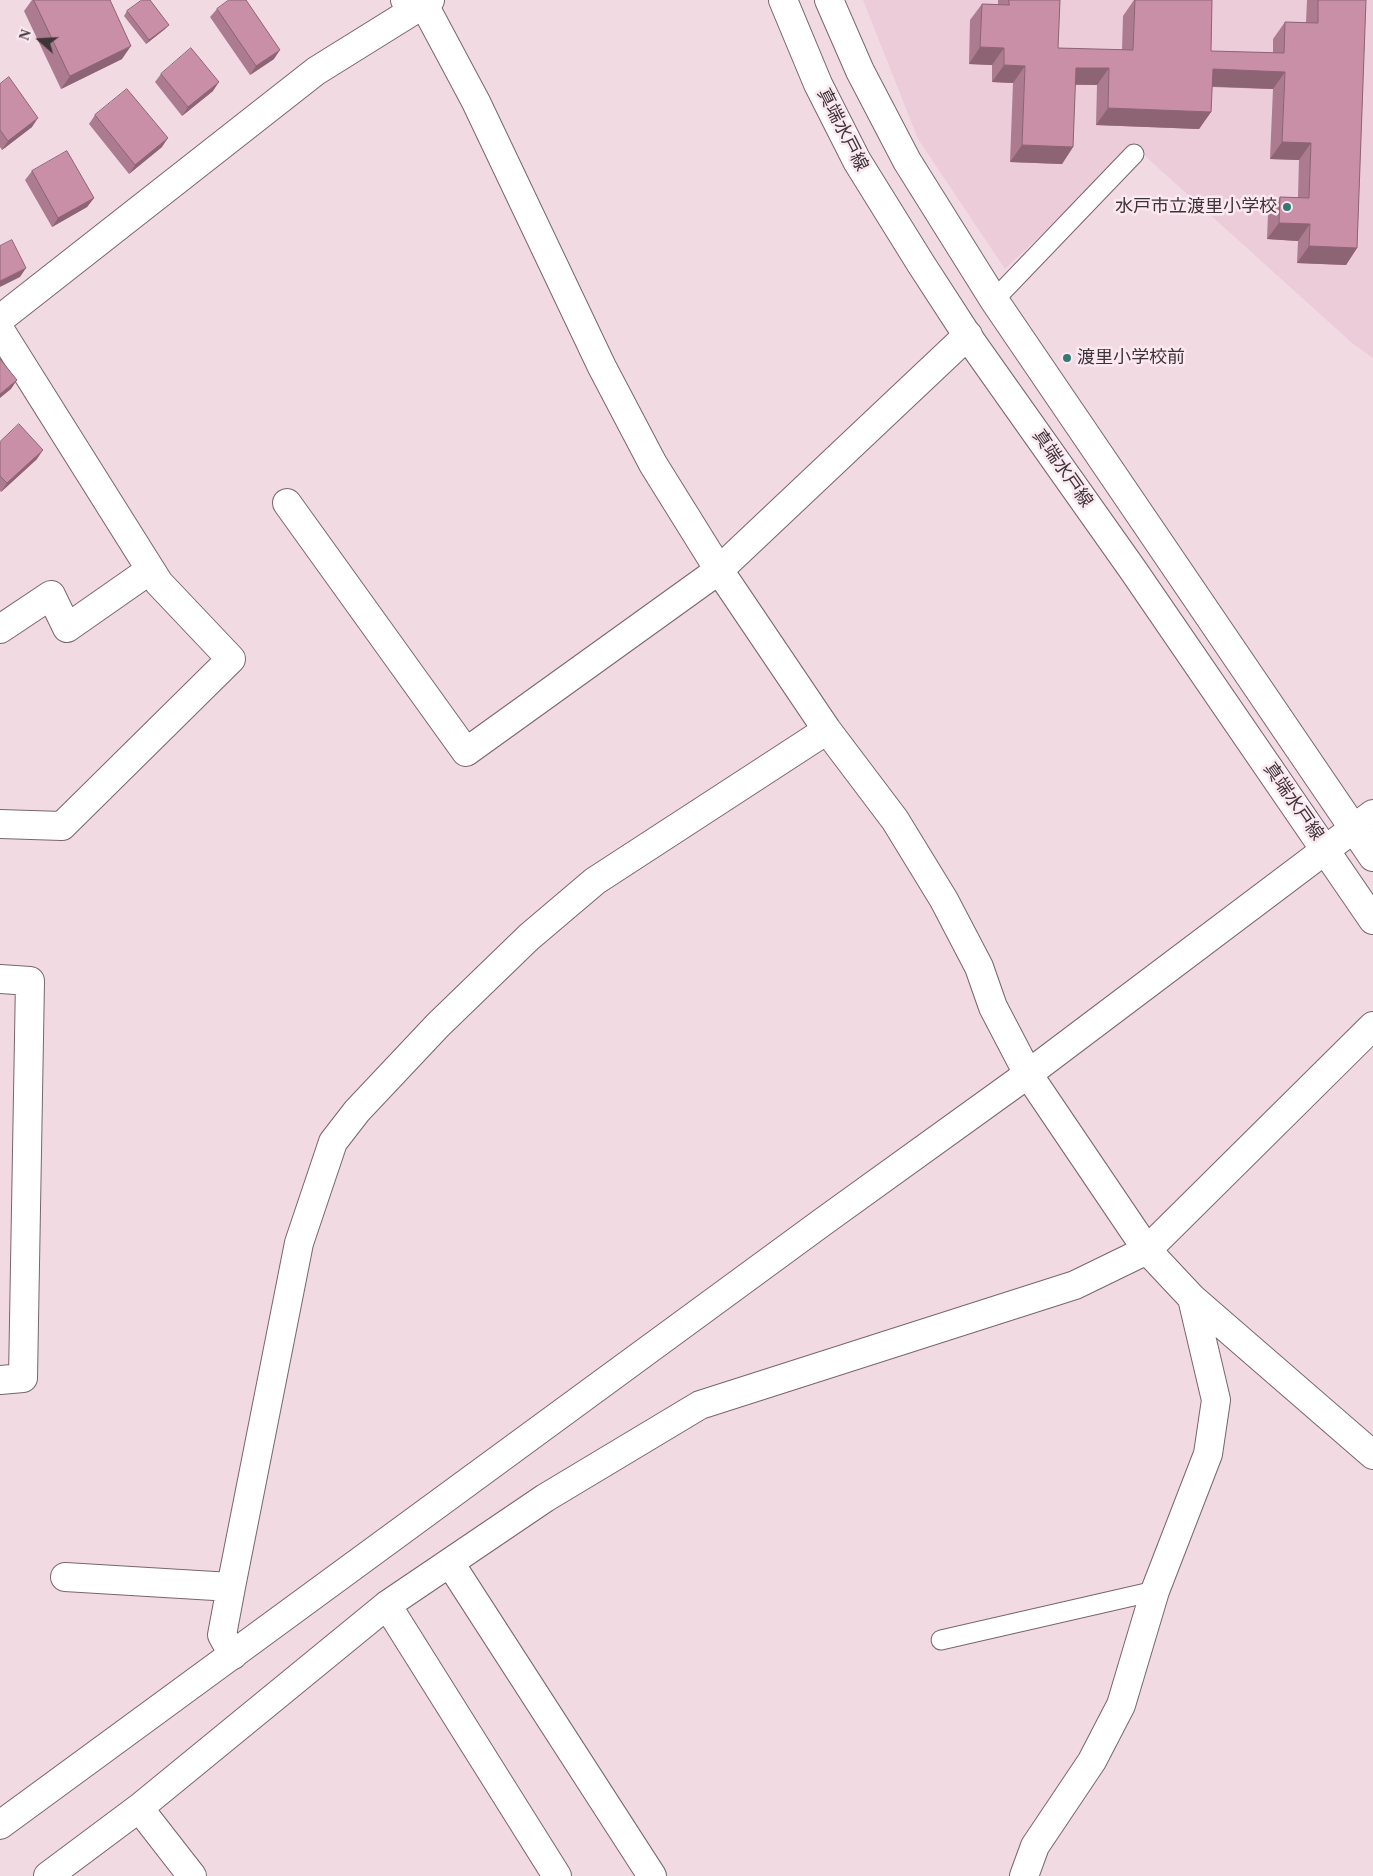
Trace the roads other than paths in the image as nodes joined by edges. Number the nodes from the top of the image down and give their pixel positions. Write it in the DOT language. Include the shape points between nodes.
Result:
graph roads {
  1 [pos="782,0"];
  2 [pos="829,0"];
  3 [pos="417,2"];
  4 [pos="1134,154"];
  5 [pos="994,300"];
  6 [pos="0,319"];
  7 [pos="0,330"];
  8 [pos="968,335"];
  9 [pos="287,503"];
  10 [pos="150,570"];
  11 [pos="719,570"];
  12 [pos="0,629"];
  13 [pos="828,730"];
  14 [pos="1363,821"];
  15 [pos="0,824"];
  16 [pos="1324,848"];
  17 [pos="1373,856"];
  18 [pos="1373,920"];
  19 [pos="0,979"];
  20 [pos="1373,1026"];
  21 [pos="1028,1074"];
  22 [pos="1147,1250"];
  23 [pos="1192,1298"];
  24 [pos="0,1380"];
  25 [pos="1373,1455"];
  26 [pos="450,1563"];
  27 [pos="65,1577"];
  28 [pos="231,1586"];
  29 [pos="1155,1591"];
  30 [pos="387,1606"];
  31 [pos="941,1640"];
  32 [pos="233,1654"];
  33 [pos="139,1808"];
  34 [pos="0,1825"];
  35 [pos="48,1876"];
  36 [pos="192,1876"];
  37 [pos="557,1876"];
  38 [pos="652,1876"];
  39 [pos="1024,1876"];
  1 -- 8 [label="street, 真端水戸線" via="856,161"];
  2 -- 5 [label="street, 真端水戸線" via="860,71 907,161"];
  3 -- 6 [label="street" via="316,71"];
  3 -- 11 [label="street" via="429,14 476,102 602,367 653,464"];
  4 -- 5 [label="lane"];
  5 -- 14 [label="street, 真端水戸線"];
  7 -- 10 [label="street"];
  8 -- 11 [label="street"];
  8 -- 16 [label="street, 真端水戸線"];
  9 -- 11 [label="street" via="466,752"];
  10 -- 12 [label="street" via="67,628 51,595"];
  10 -- 15 [label="street" via="231,658 62,826"];
  11 -- 13 [label="street"];
  13 -- 21 [label="street" via="895,820 944,900 979,967 992,1007"];
  13 -- 28 [label="street" via="595,881 529,937 438,1025 357,1111 333,1142 299,1243"];
  14 -- 16 [label="street"];
  14 -- 17 [label="street, 真端水戸線"];
  16 -- 18 [label="street, 真端水戸線"];
  16 -- 21 [label="street"];
  19 -- 24 [label="street" via="30,981 23,1378"];
  20 -- 22 [label="street"];
  21 -- 22 [label="street"];
  21 -- 32 [label="street"];
  22 -- 23 [label="street"];
  22 -- 26 [label="street" via="1075,1285 700,1406 545,1498"];
  23 -- 25 [label="street"];
  23 -- 29 [label="street" via="1216,1400 1208,1454"];
  26 -- 30 [label="street"];
  26 -- 38 [label="street"];
  27 -- 28 [label="street"];
  28 -- 32 [label="street" via="222,1635"];
  29 -- 31 [label="lane"];
  29 -- 39 [label="street" via="1121,1706 1092,1761 1035,1846"];
  30 -- 33 [label="street"];
  30 -- 37 [label="street"];
  32 -- 34 [label="street"];
  33 -- 35 [label="street"];
  33 -- 36 [label="street"];
}
